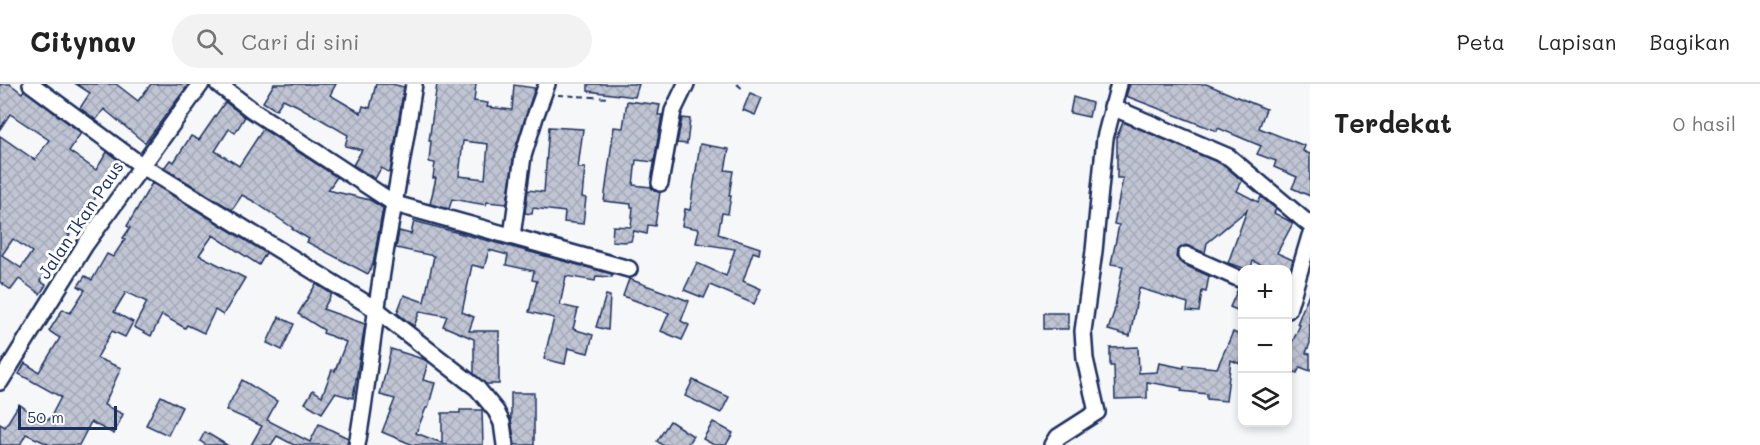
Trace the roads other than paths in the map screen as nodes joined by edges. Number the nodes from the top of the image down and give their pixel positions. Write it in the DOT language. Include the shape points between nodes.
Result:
graph roads {
  1 [pos="31,84"];
  2 [pos="201,84"];
  3 [pos="218,84"];
  4 [pos="414,84"];
  5 [pos="686,84"];
  6 [pos="1119,84"];
  7 [pos="546,89"];
  8 [pos="1112,107"];
  9 [pos="141,165"];
  10 [pos="660,183"];
  11 [pos="395,204"];
  12 [pos="1310,225"];
  13 [pos="512,236"];
  14 [pos="1310,237"];
  15 [pos="1186,255"];
  16 [pos="629,269"];
  17 [pos="1238,278"];
  18 [pos="1292,294"];
  19 [pos="377,310"];
  20 [pos="0,382"];
  21 [pos="357,445"];
  22 [pos="505,445"];
  23 [pos="1053,445"];
  1 -- 9 [label="street"];
  2 -- 9 [label="street, Jalan Ikan Paus"];
  3 -- 11 [label="street"];
  4 -- 11 [label="street"];
  5 -- 10 [label="street" via="673,111"];
  6 -- 8 [label="street"];
  7 -- 13 [label="street" via="523,156"];
  8 -- 12 [label="street" via="1229,157"];
  8 -- 23 [label="street" via="1083,331 1097,412 1058,437"];
  9 -- 19 [label="street"];
  9 -- 20 [label="street, Jalan Ikan Paus" via="85,245"];
  11 -- 13 [label="street"];
  11 -- 19 [label="street"];
  13 -- 16 [label="street"];
  14 -- 18 [label="street"];
  15 -- 17 [label="street"];
  19 -- 21 [label="street"];
  19 -- 22 [label="street" via="477,388 502,423"];
}
